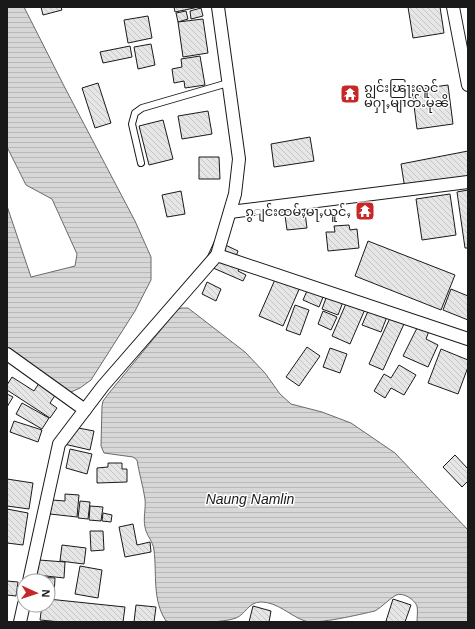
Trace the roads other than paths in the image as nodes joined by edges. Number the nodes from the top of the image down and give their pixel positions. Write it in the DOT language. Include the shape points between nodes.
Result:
graph roads {
  1 [pos="218,7"];
  2 [pos="453,7"];
  3 [pos="228,83"];
  4 [pos="468,85"];
  5 [pos="141,163"];
  6 [pos="468,182"];
  7 [pos="230,212"];
  8 [pos="217,255"];
  9 [pos="468,339"];
  10 [pos="7,354"];
  11 [pos="85,410"];
  12 [pos="31,573"];
  1 -- 3 [label="street"];
  2 -- 4 [label="street"];
  3 -- 5 [label="lane" via="135,112 132,124"];
  3 -- 7 [label="street" via="239,159"];
  6 -- 7 [label="street"];
  7 -- 8 [label="street"];
  8 -- 9 [label="street"];
  8 -- 11 [label="street"];
  10 -- 11 [label="street"];
  11 -- 12 [label="street" via="59,444"];
}
